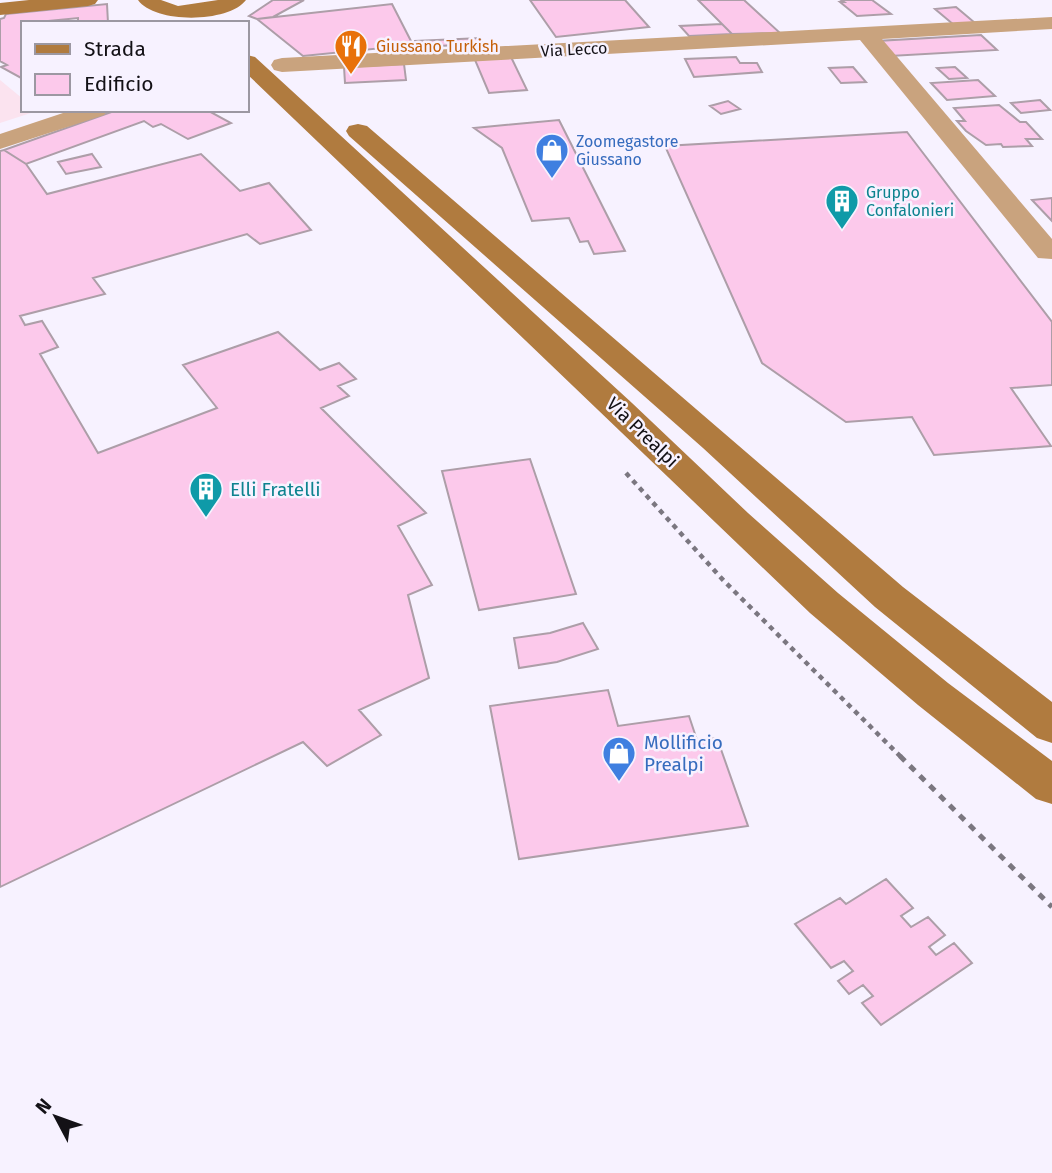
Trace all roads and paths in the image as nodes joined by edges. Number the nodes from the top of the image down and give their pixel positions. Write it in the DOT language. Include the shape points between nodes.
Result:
graph roads {
  1 [pos="82,1"];
  2 [pos="235,1"];
  3 [pos="155,4"];
  4 [pos="0,9"];
  5 [pos="193,21"];
  6 [pos="233,21"];
  7 [pos="1052,23"];
  8 [pos="866,33"];
  9 [pos="248,39"];
  10 [pos="258,68"];
  11 [pos="90,112"];
  12 [pos="0,142"];
  13 [pos="1048,252"];
  14 [pos="617,463"];
  15 [pos="1052,726"];
  16 [pos="1052,786"];
  17 [pos="1052,907"];
  1 -- 3 [label="main road"];
  1 -- 4 [label="main road"];
  2 -- 3 [label="main road" via="202,10"];
  2 -- 6 [label="main road" via="230,14"];
  3 -- 5 [label="main road"];
  7 -- 8 [label="street, Via Lecco"];
  8 -- 10 [label="street, Via Lecco"];
  8 -- 13 [label="street"];
  9 -- 10 [label="main road, Via Prealpi"];
  10 -- 15 [label="main road, Via Prealpi" via="715,441 889,597"];
  10 -- 16 [label="main road, Via Prealpi" via="824,603"];
  11 -- 12 [label="street"];
  14 -- 17 [label="path" via="724,581"];
}
